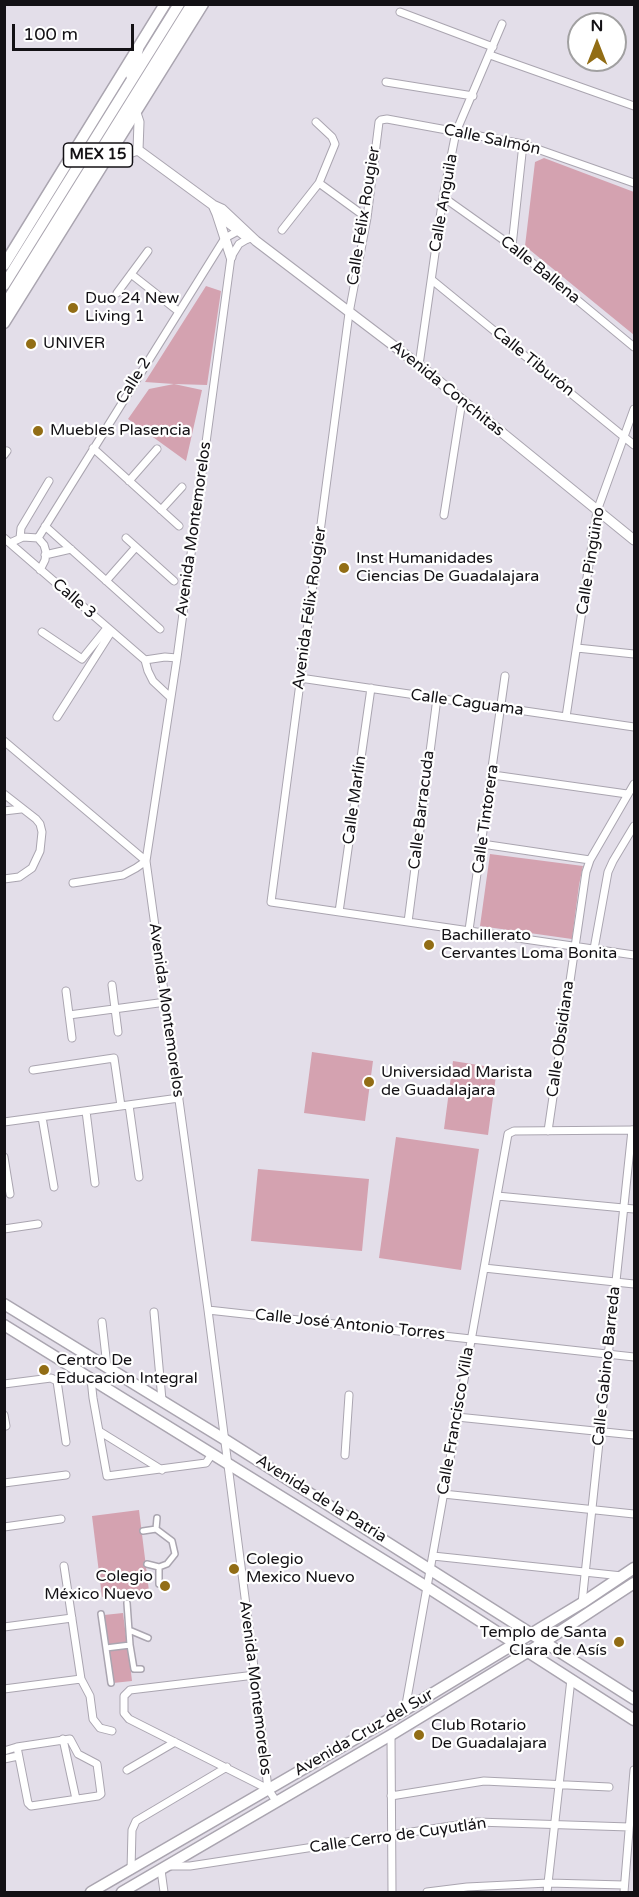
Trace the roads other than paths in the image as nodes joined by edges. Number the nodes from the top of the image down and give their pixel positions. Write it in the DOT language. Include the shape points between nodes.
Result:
graph roads {
  1 [pos="165,4"];
  2 [pos="179,4"];
  3 [pos="192,4"];
  4 [pos="203,4"];
  5 [pos="400,12"];
  6 [pos="502,24"];
  7 [pos="493,47"];
  8 [pos="138,49"];
  9 [pos="490,55"];
  10 [pos="386,82"];
  11 [pos="128,86"];
  12 [pos="472,96"];
  13 [pos="634,106"];
  14 [pos="136,113"];
  15 [pos="381,120"];
  16 [pos="316,122"];
  17 [pos="456,132"];
  18 [pos="523,144"];
  19 [pos="138,150"];
  20 [pos="108,156"];
  21 [pos="319,183"];
  22 [pos="634,183"];
  23 [pos="443,197"];
  24 [pos="215,209"];
  25 [pos="367,218"];
  26 [pos="282,230"];
  27 [pos="238,231"];
  28 [pos="225,238"];
  29 [pos="252,238"];
  30 [pos="512,246"];
  31 [pos="9,251"];
  32 [pos="148,251"];
  33 [pos="231,257"];
  34 [pos="4,266"];
  35 [pos="16,266"];
  36 [pos="131,274"];
  37 [pos="432,280"];
  38 [pos="4,285"];
  39 [pos="117,292"];
  40 [pos="4,306"];
  41 [pos="178,311"];
  42 [pos="349,313"];
  43 [pos="4,323"];
  44 [pos="634,348"];
  45 [pos="419,365"];
  46 [pos="462,401"];
  47 [pos="634,409"];
  48 [pos="624,436"];
  49 [pos="634,445"];
  50 [pos="93,448"];
  51 [pos="157,449"];
  52 [pos="49,481"];
  53 [pos="129,481"];
  54 [pos="182,487"];
  55 [pos="161,510"];
  56 [pos="597,511"];
  57 [pos="444,515"];
  58 [pos="45,526"];
  59 [pos="179,526"];
  60 [pos="20,538"];
  61 [pos="38,538"];
  62 [pos="126,538"];
  63 [pos="7,540"];
  64 [pos="634,540"];
  65 [pos="136,547"];
  66 [pos="71,549"];
  67 [pos="45,555"];
  68 [pos="40,570"];
  69 [pos="174,580"];
  70 [pos="106,581"];
  71 [pos="160,629"];
  72 [pos="109,630"];
  73 [pos="42,632"];
  74 [pos="577,648"];
  75 [pos="634,654"];
  76 [pos="177,658"];
  77 [pos="145,660"];
  78 [pos="505,676"];
  79 [pos="300,678"];
  80 [pos="371,688"];
  81 [pos="170,697"];
  82 [pos="437,698"];
  83 [pos="502,708"];
  84 [pos="57,717"];
  85 [pos="566,717"];
  86 [pos="634,727"];
  87 [pos="4,741"];
  88 [pos="493,775"];
  89 [pos="634,784"];
  90 [pos="4,794"];
  91 [pos="627,794"];
  92 [pos="21,809"];
  93 [pos="4,811"];
  94 [pos="634,826"];
  95 [pos="482,844"];
  96 [pos="590,860"];
  97 [pos="146,861"];
  98 [pos="4,879"];
  99 [pos="73,883"];
  100 [pos="339,912"];
  101 [pos="408,922"];
  102 [pos="469,930"];
  103 [pos="574,946"];
  104 [pos="594,949"];
  105 [pos="634,955"];
  106 [pos="112,985"];
  107 [pos="66,991"];
  108 [pos="166,1002"];
  109 [pos="115,1009"];
  110 [pos="69,1015"];
  111 [pos="118,1032"];
  112 [pos="72,1038"];
  113 [pos="33,1070"];
  114 [pos="179,1098"];
  115 [pos="129,1105"];
  116 [pos="121,1106"];
  117 [pos="86,1111"];
  118 [pos="42,1117"];
  119 [pos="4,1122"];
  120 [pos="633,1130"];
  121 [pos="548,1131"];
  122 [pos="4,1157"];
  123 [pos="139,1177"];
  124 [pos="95,1183"];
  125 [pos="54,1187"];
  126 [pos="10,1194"];
  127 [pos="497,1196"];
  128 [pos="624,1208"];
  129 [pos="634,1209"];
  130 [pos="38,1224"];
  131 [pos="4,1229"];
  132 [pos="484,1268"];
  133 [pos="616,1281"];
  134 [pos="634,1284"];
  135 [pos="4,1304"];
  136 [pos="208,1310"];
  137 [pos="154,1312"];
  138 [pos="102,1322"];
  139 [pos="4,1325"];
  140 [pos="471,1338"];
  141 [pos="609,1354"];
  142 [pos="634,1356"];
  143 [pos="107,1366"];
  144 [pos="91,1380"];
  145 [pos="4,1384"];
  146 [pos="349,1395"];
  147 [pos="162,1400"];
  148 [pos="4,1415"];
  149 [pos="457,1417"];
  150 [pos="6,1426"];
  151 [pos="99,1431"];
  152 [pos="600,1432"];
  153 [pos="634,1435"];
  154 [pos="224,1439"];
  155 [pos="66,1442"];
  156 [pos="212,1454"];
  157 [pos="345,1455"];
  158 [pos="227,1463"];
  159 [pos="162,1470"];
  160 [pos="66,1475"];
  161 [pos="4,1483"];
  162 [pos="443,1494"];
  163 [pos="592,1509"];
  164 [pos="634,1514"];
  165 [pos="157,1518"];
  166 [pos="61,1519"];
  167 [pos="4,1527"];
  168 [pos="156,1529"];
  169 [pos="143,1531"];
  170 [pos="433,1556"];
  171 [pos="147,1564"];
  172 [pos="64,1566"];
  173 [pos="159,1567"];
  174 [pos="431,1568"];
  175 [pos="634,1568"];
  176 [pos="585,1572"];
  177 [pos="622,1576"];
  178 [pos="634,1583"];
  179 [pos="159,1584"];
  180 [pos="427,1587"];
  181 [pos="127,1603"];
  182 [pos="582,1603"];
  183 [pos="101,1614"];
  184 [pos="72,1618"];
  185 [pos="4,1628"];
  186 [pos="129,1630"];
  187 [pos="531,1634"];
  188 [pos="148,1638"];
  189 [pos="544,1642"];
  190 [pos="515,1643"];
  191 [pos="130,1646"];
  192 [pos="106,1648"];
  193 [pos="528,1652"];
  194 [pos="141,1669"];
  195 [pos="255,1675"];
  196 [pos="81,1679"];
  197 [pos="571,1679"];
  198 [pos="111,1683"];
  199 [pos="4,1689"];
  200 [pos="634,1699"];
  201 [pos="405,1710"];
  202 [pos="634,1720"];
  203 [pos="112,1731"];
  204 [pos="391,1735"];
  205 [pos="63,1739"];
  206 [pos="174,1742"];
  207 [pos="17,1747"];
  208 [pos="4,1750"];
  209 [pos="18,1756"];
  210 [pos="4,1759"];
  211 [pos="228,1767"];
  212 [pos="127,1770"];
  213 [pos="634,1770"];
  214 [pos="560,1785"];
  215 [pos="609,1787"];
  216 [pos="268,1789"];
  217 [pos="391,1796"];
  218 [pos="76,1799"];
  219 [pos="276,1801"];
  220 [pos="555,1826"];
  221 [pos="629,1827"];
  222 [pos="390,1835"];
  223 [pos="164,1868"];
  224 [pos="131,1870"];
  225 [pos="548,1883"];
  226 [pos="624,1889"];
  227 [pos="91,1893"];
  228 [pos="122,1893"];
  229 [pos="164,1893"];
  230 [pos="392,1893"];
  231 [pos="428,1893"];
  232 [pos="547,1893"];
  1 -- 8 [label="main road"];
  2 -- 11 [label="main road, MEX 15"];
  3 -- 40 [label="main road, MEX 15"];
  4 -- 14 [label="main road"];
  5 -- 7 [label="street"];
  6 -- 7 [label="street, Calle Anguila"];
  7 -- 9 [label="street, Calle Anguila"];
  8 -- 11 [label="main road"];
  8 -- 31 [label="main road"];
  9 -- 12 [label="street, Calle Anguila"];
  9 -- 13 [label="street"];
  10 -- 12 [label="street"];
  11 -- 35 [label="main road, MEX 15"];
  12 -- 17 [label="street, Calle Anguila"];
  14 -- 19 [label="street"];
  14 -- 20 [label="main road"];
  15 -- 17 [label="street, Calle Salmón"];
  15 -- 25 [label="street, Calle Félix Rougier"];
  16 -- 21 [label="street" via="334,144"];
  17 -- 18 [label="street, Calle Salmón"];
  17 -- 23 [label="street, Calle Anguila"];
  18 -- 22 [label="street, Calle Salmón"];
  18 -- 30 [label="street"];
  19 -- 20 [label="street"];
  19 -- 24 [label="street, Avenida Conchitas"];
  20 -- 43 [label="main road"];
  21 -- 25 [label="street"];
  21 -- 26 [label="street"];
  23 -- 30 [label="street, Calle Ballena"];
  23 -- 37 [label="street, Calle Anguila"];
  24 -- 27 [label="street, Avenida Conchitas"];
  24 -- 28 [label="street"];
  24 -- 29 [label="street, Avenida Conchitas" via="222,208"];
  25 -- 42 [label="street, Calle Félix Rougier"];
  27 -- 28 [label="street, Calle 2"];
  27 -- 29 [label="street, Avenida Conchitas"];
  28 -- 33 [label="street"];
  28 -- 41 [label="street, Calle 2"];
  29 -- 33 [label="street" via="239,244"];
  29 -- 42 [label="street, Avenida Conchitas"];
  30 -- 44 [label="street, Calle Ballena"];
  31 -- 34 [label="main road"];
  31 -- 35 [label="main road"];
  32 -- 36 [label="street"];
  33 -- 76 [label="street, Avenida Montemorelos"];
  35 -- 38 [label="main road, MEX 15"];
  36 -- 39 [label="street"];
  36 -- 41 [label="street"];
  37 -- 45 [label="street, Calle Anguila"];
  37 -- 48 [label="street, Calle Tiburón"];
  41 -- 50 [label="street, Calle 2"];
  42 -- 45 [label="street, Avenida Conchitas"];
  42 -- 79 [label="street, Avenida Félix Rougier"];
  45 -- 46 [label="street, Avenida Conchitas"];
  46 -- 56 [label="street, Avenida Conchitas"];
  46 -- 57 [label="street"];
  47 -- 48 [label="street, Calle Pingüino"];
  48 -- 49 [label="street, Calle Tiburón"];
  48 -- 56 [label="street, Calle Pingüino"];
  50 -- 53 [label="street"];
  50 -- 58 [label="street, Calle 2"];
  51 -- 53 [label="street"];
  52 -- 60 [label="street" via="21,528"];
  53 -- 55 [label="street"];
  54 -- 55 [label="street"];
  55 -- 59 [label="street"];
  56 -- 64 [label="street, Avenida Conchitas"];
  56 -- 74 [label="street, Calle Pingüino"];
  58 -- 61 [label="street, Calle 2"];
  58 -- 66 [label="street"];
  60 -- 61 [label="street"];
  60 -- 63 [label="street"];
  61 -- 67 [label="street"];
  62 -- 65 [label="street"];
  63 -- 68 [label="street, Calle 3"];
  65 -- 69 [label="street"];
  65 -- 70 [label="street"];
  66 -- 67 [label="street"];
  66 -- 70 [label="street"];
  67 -- 68 [label="street"];
  68 -- 72 [label="street, Calle 3"];
  70 -- 71 [label="street"];
  72 -- 73 [label="street" via="82,659"];
  72 -- 77 [label="street, Calle 3"];
  72 -- 84 [label="street"];
  74 -- 75 [label="street"];
  74 -- 85 [label="street, Calle Pingüino"];
  76 -- 77 [label="street"];
  76 -- 81 [label="street, Avenida Montemorelos"];
  77 -- 81 [label="street, Calle 3" via="153,681"];
  78 -- 83 [label="street, Calle Tintorera"];
  79 -- 80 [label="street, Calle Caguama"];
  79 -- 100 [label="street, Avenida Félix Rougier" via="271,902"];
  80 -- 82 [label="street, Calle Caguama"];
  80 -- 100 [label="street, Calle Marlín"];
  81 -- 97 [label="street, Avenida Montemorelos"];
  82 -- 83 [label="street, Calle Caguama"];
  82 -- 101 [label="street, Calle Barracuda"];
  83 -- 85 [label="street, Calle Caguama"];
  83 -- 88 [label="street, Calle Tintorera"];
  85 -- 86 [label="street, Calle Caguama"];
  87 -- 97 [label="street"];
  88 -- 91 [label="street"];
  88 -- 95 [label="street, Calle Tintorera"];
  89 -- 91 [label="street, Calle Obsidiana"];
  90 -- 92 [label="street"];
  91 -- 96 [label="street, Calle Obsidiana"];
  92 -- 93 [label="street"];
  92 -- 98 [label="street" via="40,824 40,851 32,867 19,876"];
  94 -- 104 [label="street" via="608,872"];
  95 -- 96 [label="street"];
  95 -- 102 [label="street, Calle Tintorera"];
  96 -- 103 [label="street, Calle Obsidiana"];
  97 -- 99 [label="street" via="123,875"];
  97 -- 108 [label="street, Avenida Montemorelos"];
  100 -- 101 [label="street"];
  101 -- 102 [label="street"];
  102 -- 103 [label="street"];
  103 -- 104 [label="street"];
  103 -- 121 [label="street, Calle Obsidiana"];
  104 -- 105 [label="street"];
  106 -- 109 [label="street"];
  107 -- 110 [label="street"];
  108 -- 109 [label="street"];
  108 -- 114 [label="street, Avenida Montemorelos"];
  109 -- 110 [label="street"];
  109 -- 111 [label="street"];
  110 -- 112 [label="street"];
  113 -- 116 [label="street" via="112,1058 116,1062"];
  114 -- 115 [label="street"];
  114 -- 136 [label="street, Avenida Montemorelos"];
  115 -- 116 [label="street"];
  115 -- 123 [label="street"];
  116 -- 117 [label="street"];
  117 -- 118 [label="street"];
  117 -- 124 [label="street"];
  118 -- 119 [label="street"];
  118 -- 125 [label="street"];
  120 -- 121 [label="street"];
  120 -- 128 [label="street, Calle Gabino Barreda"];
  121 -- 127 [label="street, Calle Francisco Villa" via="509,1132"];
  122 -- 126 [label="street"];
  127 -- 128 [label="street"];
  127 -- 132 [label="street, Calle Francisco Villa"];
  128 -- 129 [label="street"];
  128 -- 133 [label="street, Calle Gabino Barreda"];
  130 -- 131 [label="street"];
  132 -- 133 [label="street"];
  132 -- 140 [label="street, Calle Francisco Villa"];
  133 -- 134 [label="street"];
  133 -- 141 [label="street, Calle Gabino Barreda"];
  135 -- 143 [label="main road, Avenida de la Patria"];
  136 -- 140 [label="street, Calle José Antonio Torres"];
  136 -- 154 [label="street, Avenida Montemorelos"];
  137 -- 147 [label="street"];
  138 -- 143 [label="street"];
  139 -- 144 [label="main road, Avenida de la Patria"];
  140 -- 141 [label="street, Calle José Antonio Torres"];
  140 -- 149 [label="street, Calle Francisco Villa"];
  141 -- 142 [label="street, Calle José Antonio Torres"];
  141 -- 152 [label="street, Calle Gabino Barreda"];
  143 -- 147 [label="main road, Avenida de la Patria"];
  144 -- 151 [label="street"];
  144 -- 156 [label="main road, Avenida de la Patria"];
  145 -- 155 [label="street" via="51,1378 57,1381"];
  146 -- 157 [label="street"];
  147 -- 154 [label="main road, Avenida de la Patria"];
  148 -- 150 [label="street"];
  149 -- 152 [label="street"];
  149 -- 162 [label="street, Calle Francisco Villa"];
  151 -- 159 [label="street"];
  151 -- 159 [label="street" via="107,1476"];
  152 -- 153 [label="street"];
  152 -- 163 [label="street, Calle Gabino Barreda"];
  154 -- 158 [label="street, Avenida Montemorelos"];
  154 -- 174 [label="main road, Avenida de la Patria"];
  156 -- 158 [label="main road, Avenida de la Patria"];
  156 -- 159 [label="street" via="206,1463"];
  158 -- 180 [label="main road, Avenida de la Patria"];
  158 -- 195 [label="street, Avenida Montemorelos"];
  160 -- 161 [label="street"];
  162 -- 163 [label="street"];
  162 -- 170 [label="street, Calle Francisco Villa"];
  163 -- 164 [label="street"];
  163 -- 176 [label="street, Calle Gabino Barreda"];
  165 -- 168 [label="street"];
  166 -- 167 [label="street"];
  168 -- 169 [label="street"];
  168 -- 173 [label="street" via="172,1541 174,1554"];
  170 -- 174 [label="street, Calle Francisco Villa"];
  170 -- 176 [label="street"];
  171 -- 173 [label="street"];
  172 -- 184 [label="street"];
  173 -- 179 [label="street"];
  174 -- 180 [label="street, Calle Francisco Villa"];
  174 -- 187 [label="main road, Avenida de la Patria"];
  175 -- 177 [label="main road, Avenida Cruz del Sur"];
  176 -- 177 [label="street"];
  176 -- 182 [label="street, Calle Gabino Barreda"];
  177 -- 182 [label="main road, Avenida Cruz del Sur"];
  178 -- 189 [label="main road, Avenida Cruz del Sur"];
  180 -- 190 [label="main road, Avenida de la Patria"];
  180 -- 201 [label="street, Calle Francisco Villa"];
  181 -- 186 [label="street"];
  182 -- 187 [label="main road, Avenida Cruz del Sur"];
  183 -- 192 [label="street"];
  184 -- 185 [label="street"];
  184 -- 196 [label="street"];
  186 -- 188 [label="street"];
  186 -- 191 [label="street"];
  187 -- 189 [label="main road, Avenida de la Patria"];
  187 -- 190 [label="main road, Avenida Cruz del Sur"];
  189 -- 193 [label="main road, Avenida Cruz del Sur"];
  189 -- 200 [label="main road, Avenida de la Patria"];
  190 -- 193 [label="main road, Avenida de la Patria"];
  190 -- 201 [label="main road, Avenida Cruz del Sur"];
  191 -- 192 [label="street"];
  191 -- 194 [label="street" via="134,1669"];
  192 -- 198 [label="street"];
  193 -- 197 [label="main road, Avenida de la Patria"];
  193 -- 204 [label="main road, Avenida Cruz del Sur"];
  195 -- 206 [label="street" via="126,1692 125,1715"];
  195 -- 216 [label="street, Avenida Montemorelos"];
  196 -- 199 [label="street"];
  196 -- 203 [label="street" via="90,1696 96,1725"];
  197 -- 202 [label="main road, Avenida de la Patria"];
  197 -- 214 [label="street"];
  201 -- 216 [label="main road, Avenida Cruz del Sur"];
  204 -- 217 [label="street"];
  204 -- 219 [label="main road, Avenida Cruz del Sur"];
  205 -- 207 [label="street"];
  205 -- 218 [label="street"];
  205 -- 218 [label="street" via="70,1739 78,1754 98,1767 101,1794"];
  206 -- 211 [label="street"];
  206 -- 212 [label="street"];
  207 -- 208 [label="street"];
  207 -- 209 [label="street"];
  209 -- 210 [label="street"];
  209 -- 218 [label="street" via="29,1805"];
  211 -- 216 [label="street"];
  211 -- 224 [label="street" via="136,1821 132,1830"];
  213 -- 221 [label="street"];
  214 -- 215 [label="street"];
  214 -- 217 [label="street" via="484,1781"];
  214 -- 220 [label="street"];
  216 -- 219 [label="street"];
  216 -- 224 [label="main road, Avenida Cruz del Sur"];
  217 -- 222 [label="street"];
  219 -- 223 [label="main road, Avenida Cruz del Sur"];
  220 -- 221 [label="street, Calle Cerro de Cuyutlán"];
  220 -- 222 [label="street, Calle Cerro de Cuyutlán" via="477,1822"];
  220 -- 225 [label="street"];
  221 -- 226 [label="street"];
  222 -- 223 [label="street, Calle Cerro de Cuyutlán"];
  222 -- 230 [label="street"];
  223 -- 228 [label="main road, Avenida Cruz del Sur"];
  223 -- 229 [label="street"];
  224 -- 227 [label="main road, Avenida Cruz del Sur"];
  225 -- 226 [label="street"];
  225 -- 231 [label="street"];
  225 -- 232 [label="street"];
}
